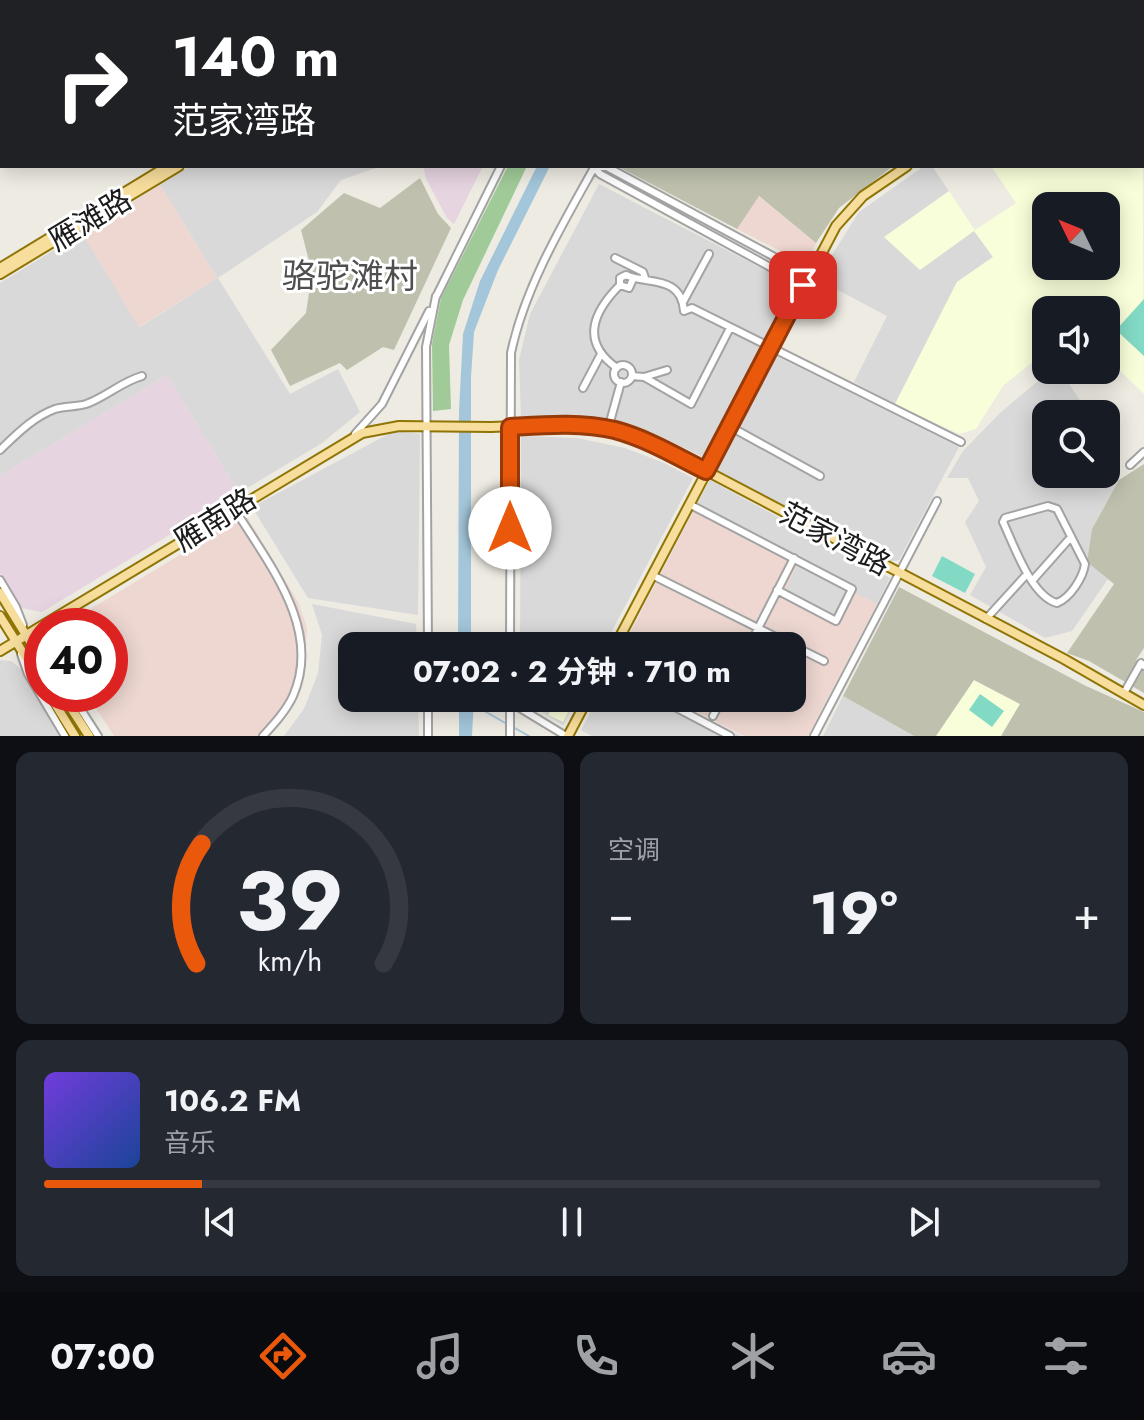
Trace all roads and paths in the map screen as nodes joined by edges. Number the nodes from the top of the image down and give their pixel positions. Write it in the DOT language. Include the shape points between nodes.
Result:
graph roads {
  1 [pos="176,168"];
  2 [pos="500,168"];
  3 [pos="593,168"];
  4 [pos="596,168"];
  5 [pos="609,168"];
  6 [pos="904,168"];
  7 [pos="154,170"];
  8 [pos="709,254"];
  9 [pos="615,258"];
  10 [pos="0,268"];
  11 [pos="0,274"];
  12 [pos="808,275"];
  13 [pos="645,278"];
  14 [pos="803,285"];
  15 [pos="436,296"];
  16 [pos="683,302"];
  17 [pos="730,328"];
  18 [pos="771,347"];
  19 [pos="601,354"];
  20 [pos="617,368"];
  21 [pos="667,370"];
  22 [pos="142,376"];
  23 [pos="632,376"];
  24 [pos="644,377"];
  25 [pos="621,382"];
  26 [pos="583,388"];
  27 [pos="729,426"];
  28 [pos="427,427"];
  29 [pos="491,427"];
  30 [pos="510,427"];
  31 [pos="608,429"];
  32 [pos="349,439"];
  33 [pos="961,442"];
  34 [pos="0,450"];
  35 [pos="1144,452"];
  36 [pos="1130,465"];
  37 [pos="706,471"];
  38 [pos="820,476"];
  39 [pos="937,501"];
  40 [pos="689,504"];
  41 [pos="234,508"];
  42 [pos="1071,537"];
  43 [pos="794,558"];
  44 [pos="898,573"];
  45 [pos="1027,574"];
  46 [pos="652,575"];
  47 [pos="0,580"];
  48 [pos="1032,581"];
  49 [pos="777,590"];
  50 [pos="0,593"];
  51 [pos="70,608"];
  52 [pos="0,616"];
  53 [pos="986,619"];
  54 [pos="0,626"];
  55 [pos="758,628"];
  56 [pos="24,629"];
  57 [pos="24,632"];
  58 [pos="428,632"];
  59 [pos="510,632"];
  60 [pos="622,632"];
  61 [pos="756,632"];
  62 [pos="24,636"];
  63 [pos="16,641"];
  64 [pos="0,651"];
  65 [pos="24,654"];
  66 [pos="824,661"];
  67 [pos="1144,666"];
  68 [pos="1124,693"];
  69 [pos="1144,705"];
  70 [pos="60,712"];
  71 [pos="74,712"];
  72 [pos="83,712"];
  73 [pos="428,712"];
  74 [pos="510,712"];
  75 [pos="527,712"];
  76 [pos="580,712"];
  77 [pos="685,712"];
  78 [pos="715,712"];
  79 [pos="713,716"];
  80 [pos="65,736"];
  81 [pos="75,736"];
  82 [pos="89,736"];
  83 [pos="98,736"];
  84 [pos="263,736"];
  85 [pos="428,736"];
  86 [pos="510,736"];
  87 [pos="567,736"];
  88 [pos="730,736"];
  89 [pos="814,736"];
  1 -- 11 [label="main road, 雁滩路"];
  2 -- 15 [label="street"];
  3 -- 30 [label="street" via="517,326 511,353"];
  4 -- 14 [label="street"];
  5 -- 12 [label="street"];
  6 -- 12 [label="main road" via="848,211"];
  7 -- 10 [label="main road, 雁滩路"];
  8 -- 16 [label="street"];
  9 -- 13 [label="street"];
  12 -- 14 [label="main road"];
  13 -- 16 [label="street" via="666,284"];
  13 -- 19 [label="street" via="620,278 620,285 604,300 594,320"];
  14 -- 18 [label="main road"];
  15 -- 28 [label="street" via="426,347"];
  15 -- 32 [label="street" via="382,404"];
  16 -- 17 [label="street" via="684,311 692,308"];
  17 -- 18 [label="street"];
  17 -- 24 [label="street" via="691,404"];
  18 -- 27 [label="main road"];
  18 -- 33 [label="street"];
  19 -- 20 [label="street"];
  19 -- 26 [label="street"];
  20 -- 23 [label="street" via="628,367"];
  20 -- 25 [label="street" via="615,378"];
  21 -- 24 [label="street"];
  22 -- 34 [label="street" via="83,405 45,414"];
  23 -- 24 [label="street"];
  23 -- 25 [label="street"];
  25 -- 31 [label="street"];
  27 -- 37 [label="main road"];
  27 -- 38 [label="street"];
  28 -- 29 [label="main road, 雁南路"];
  28 -- 32 [label="main road, 雁南路" via="385,427"];
  28 -- 58 [label="street"];
  29 -- 30 [label="main road, 范家湾路"];
  30 -- 31 [label="main road, 范家湾路" via="565,424"];
  30 -- 59 [label="street"];
  31 -- 37 [label="main road, 范家湾路" via="655,444"];
  32 -- 41 [label="main road, 雁南路"];
  35 -- 36 [label="street"];
  37 -- 40 [label="main road"];
  37 -- 44 [label="main road, 范家湾路"];
  39 -- 44 [label="street"];
  40 -- 43 [label="street"];
  40 -- 46 [label="main road"];
  41 -- 51 [label="main road, 雁南路"];
  41 -- 84 [label="street" via="288,596 300,636 294,694"];
  42 -- 45 [label="street" via="1051,506 1005,518"];
  42 -- 48 [label="street"];
  42 -- 48 [label="street" via="1085,569 1066,598 1050,601"];
  43 -- 49 [label="street"];
  43 -- 49 [label="street" via="852,589 836,621"];
  44 -- 53 [label="main road, 范家湾路"];
  44 -- 89 [label="street"];
  45 -- 48 [label="street"];
  45 -- 53 [label="street"];
  46 -- 55 [label="street"];
  46 -- 60 [label="main road"];
  47 -- 56 [label="street"];
  49 -- 55 [label="street"];
  50 -- 57 [label="main road"];
  52 -- 63 [label="main road"];
  53 -- 68 [label="main road, 范家湾路"];
  54 -- 63 [label="street"];
  55 -- 61 [label="street"];
  55 -- 66 [label="street"];
  62 -- 63 [label="main road, 雁南路"];
  63 -- 64 [label="main road, 雁南路"];
  63 -- 65 [label="main road"];
  63 -- 80 [label="street" via="28,674"];
  67 -- 68 [label="street" via="1141,663"];
  68 -- 69 [label="main road, 范家湾路"];
  70 -- 81 [label="main road"];
  71 -- 82 [label="main road"];
  72 -- 83 [label="street"];
  73 -- 85 [label="street"];
  74 -- 86 [label="street"];
  75 -- 87 [label="street"];
  76 -- 87 [label="main road"];
  77 -- 88 [label="street"];
  78 -- 79 [label="street"];
}
